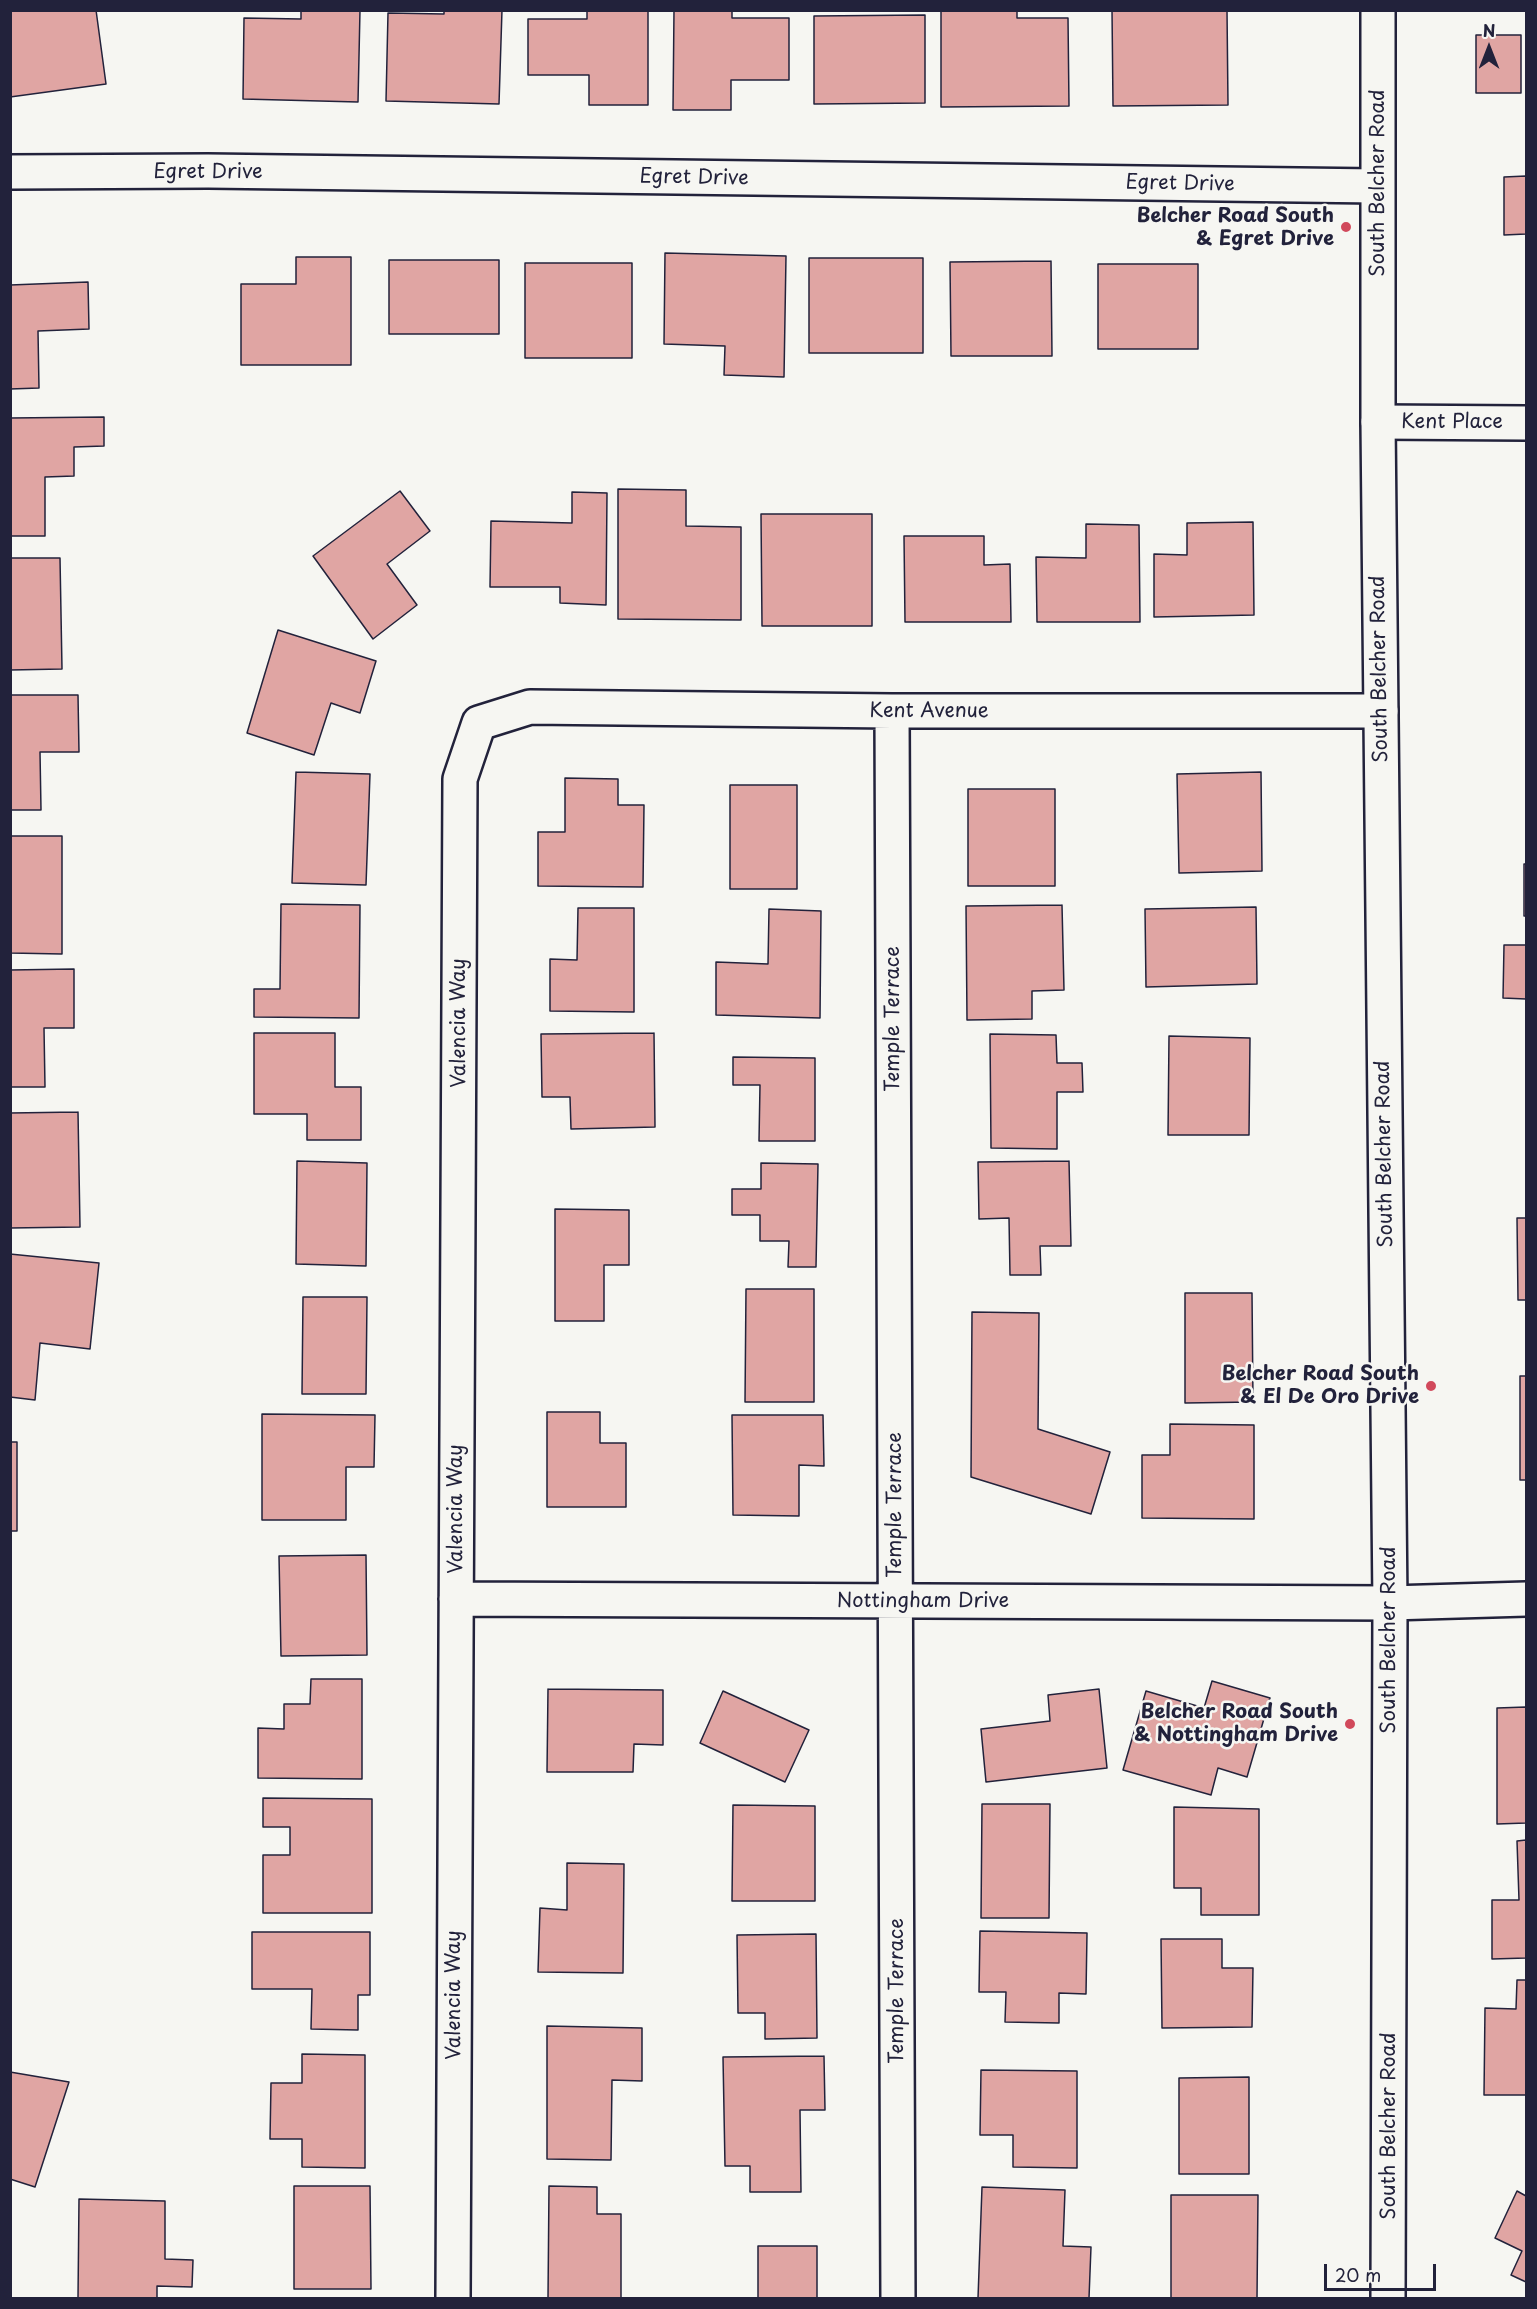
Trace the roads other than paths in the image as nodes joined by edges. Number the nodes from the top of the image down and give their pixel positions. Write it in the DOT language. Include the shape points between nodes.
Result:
graph roads {
  1 [pos="1378,10"];
  2 [pos="10,172"];
  3 [pos="1377,186"];
  4 [pos="1378,422"];
  5 [pos="1527,423"];
  6 [pos="892,711"];
  7 [pos="1381,711"];
  8 [pos="479,723"];
  9 [pos="456,1599"];
  10 [pos="1527,1599"];
  11 [pos="896,1601"];
  12 [pos="1390,1603"];
  13 [pos="453,2298"];
  14 [pos="898,2298"];
  15 [pos="1388,2298"];
  1 -- 3 [label="street, South Belcher Road"];
  2 -- 3 [label="street, Egret Drive" via="208,171"];
  3 -- 4 [label="street, South Belcher Road"];
  4 -- 5 [label="street, Kent Place"];
  4 -- 7 [label="street, South Belcher Road"];
  6 -- 7 [label="street, Kent Avenue"];
  6 -- 8 [label="street, Kent Avenue" via="530,707"];
  6 -- 11 [label="street, Temple Terrace"];
  7 -- 12 [label="street, South Belcher Road"];
  8 -- 9 [label="street, Valencia Way" via="460,778"];
  9 -- 11 [label="street, Nottingham Drive"];
  9 -- 13 [label="street, Valencia Way"];
  10 -- 12 [label="street, Nottingham Drive"];
  11 -- 12 [label="street, Nottingham Drive"];
  11 -- 14 [label="street, Temple Terrace"];
  12 -- 15 [label="street, South Belcher Road"];
}
